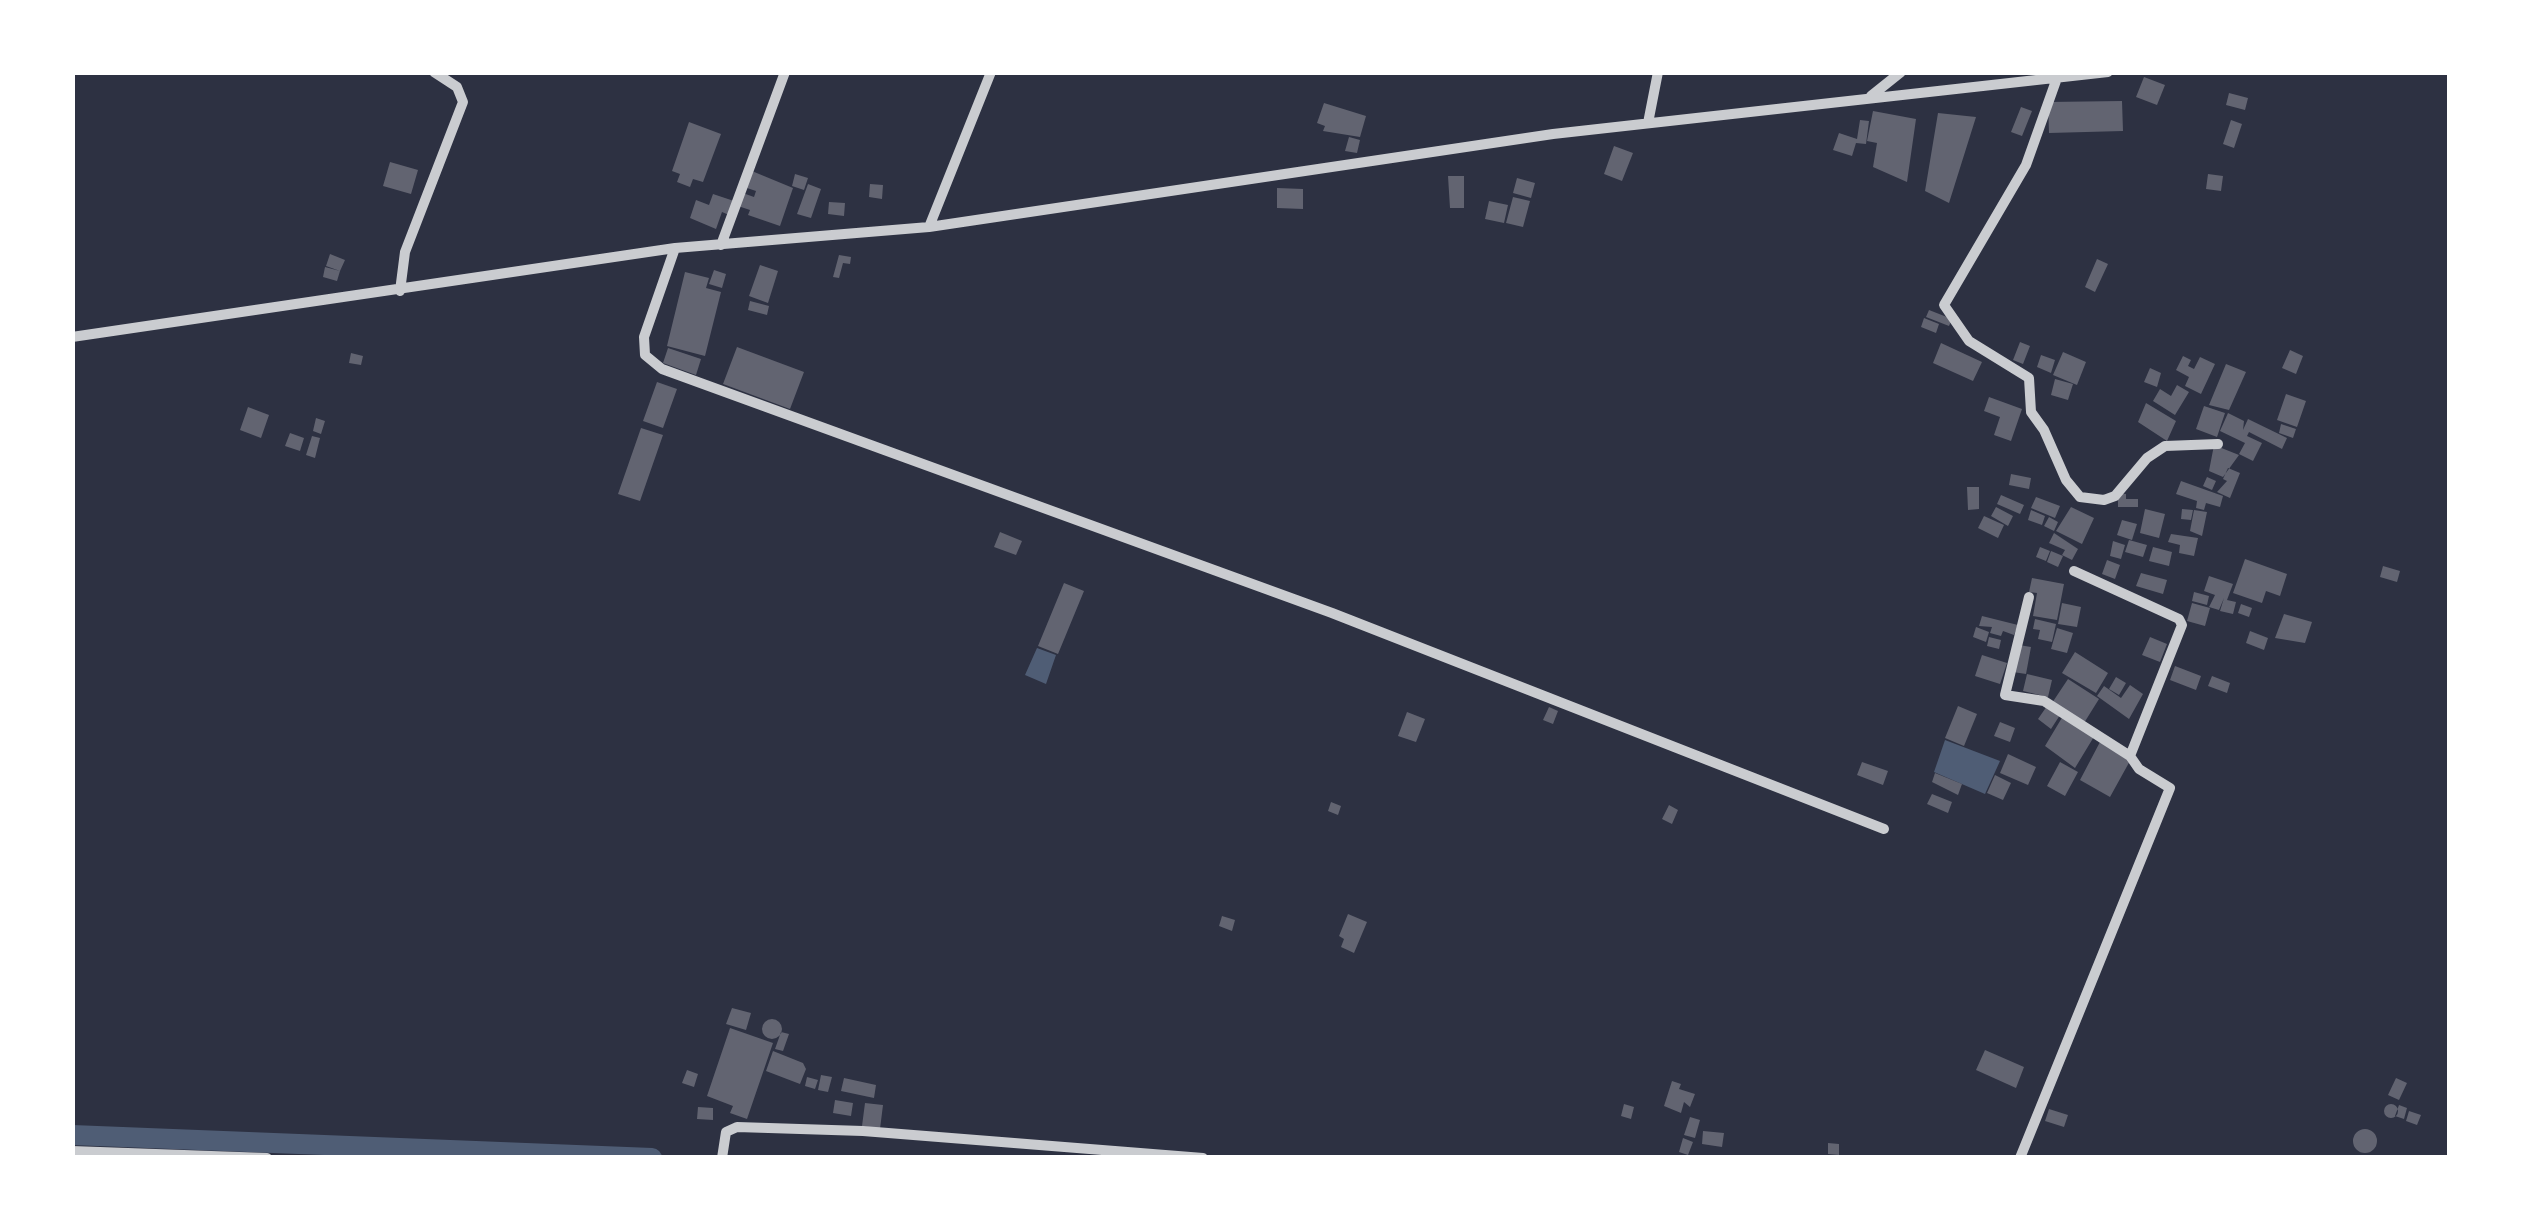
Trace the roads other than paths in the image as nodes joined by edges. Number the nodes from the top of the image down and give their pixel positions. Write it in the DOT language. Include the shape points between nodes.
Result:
graph roads {
  1 [pos="434,72"];
  2 [pos="785,72"];
  3 [pos="991,72"];
  4 [pos="1658,72"];
  5 [pos="1901,72"];
  6 [pos="2108,72"];
  7 [pos="2057,78"];
  8 [pos="1870,97"];
  9 [pos="1648,122"];
  10 [pos="930,227"];
  11 [pos="721,245"];
  12 [pos="674,248"];
  13 [pos="400,292"];
  14 [pos="72,337"];
  15 [pos="2218,444"];
  16 [pos="2074,572"];
  17 [pos="2029,597"];
  18 [pos="2130,756"];
  19 [pos="1884,829"];
  20 [pos="72,1151"];
  21 [pos="268,1158"];
  22 [pos="722,1158"];
  23 [pos="1203,1158"];
  24 [pos="2020,1158"];
  1 -- 13 [label="street" via="458,87 463,102 405,252"];
  2 -- 11 [label="street"];
  3 -- 10 [label="street"];
  4 -- 9 [label="street"];
  5 -- 8 [label="street"];
  6 -- 7 [label="street"];
  7 -- 8 [label="street"];
  7 -- 15 [label="street" via="2026,164 1944,305 1969,341 2029,378 2031,412 2080,496 2115,496 2165,446"];
  8 -- 9 [label="street"];
  9 -- 10 [label="street"];
  10 -- 11 [label="street"];
  11 -- 12 [label="street"];
  12 -- 13 [label="street"];
  12 -- 19 [label="street" via="644,337 644,355 662,369 1332,613"];
  13 -- 14 [label="street"];
  16 -- 18 [label="street" via="2182,625"];
  17 -- 18 [label="street" via="2005,695 2044,701"];
  18 -- 24 [label="street" via="2170,788 2168,798"];
  20 -- 21 [label="street"];
  22 -- 23 [label="street" via="724,1137 737,1127"];
}
